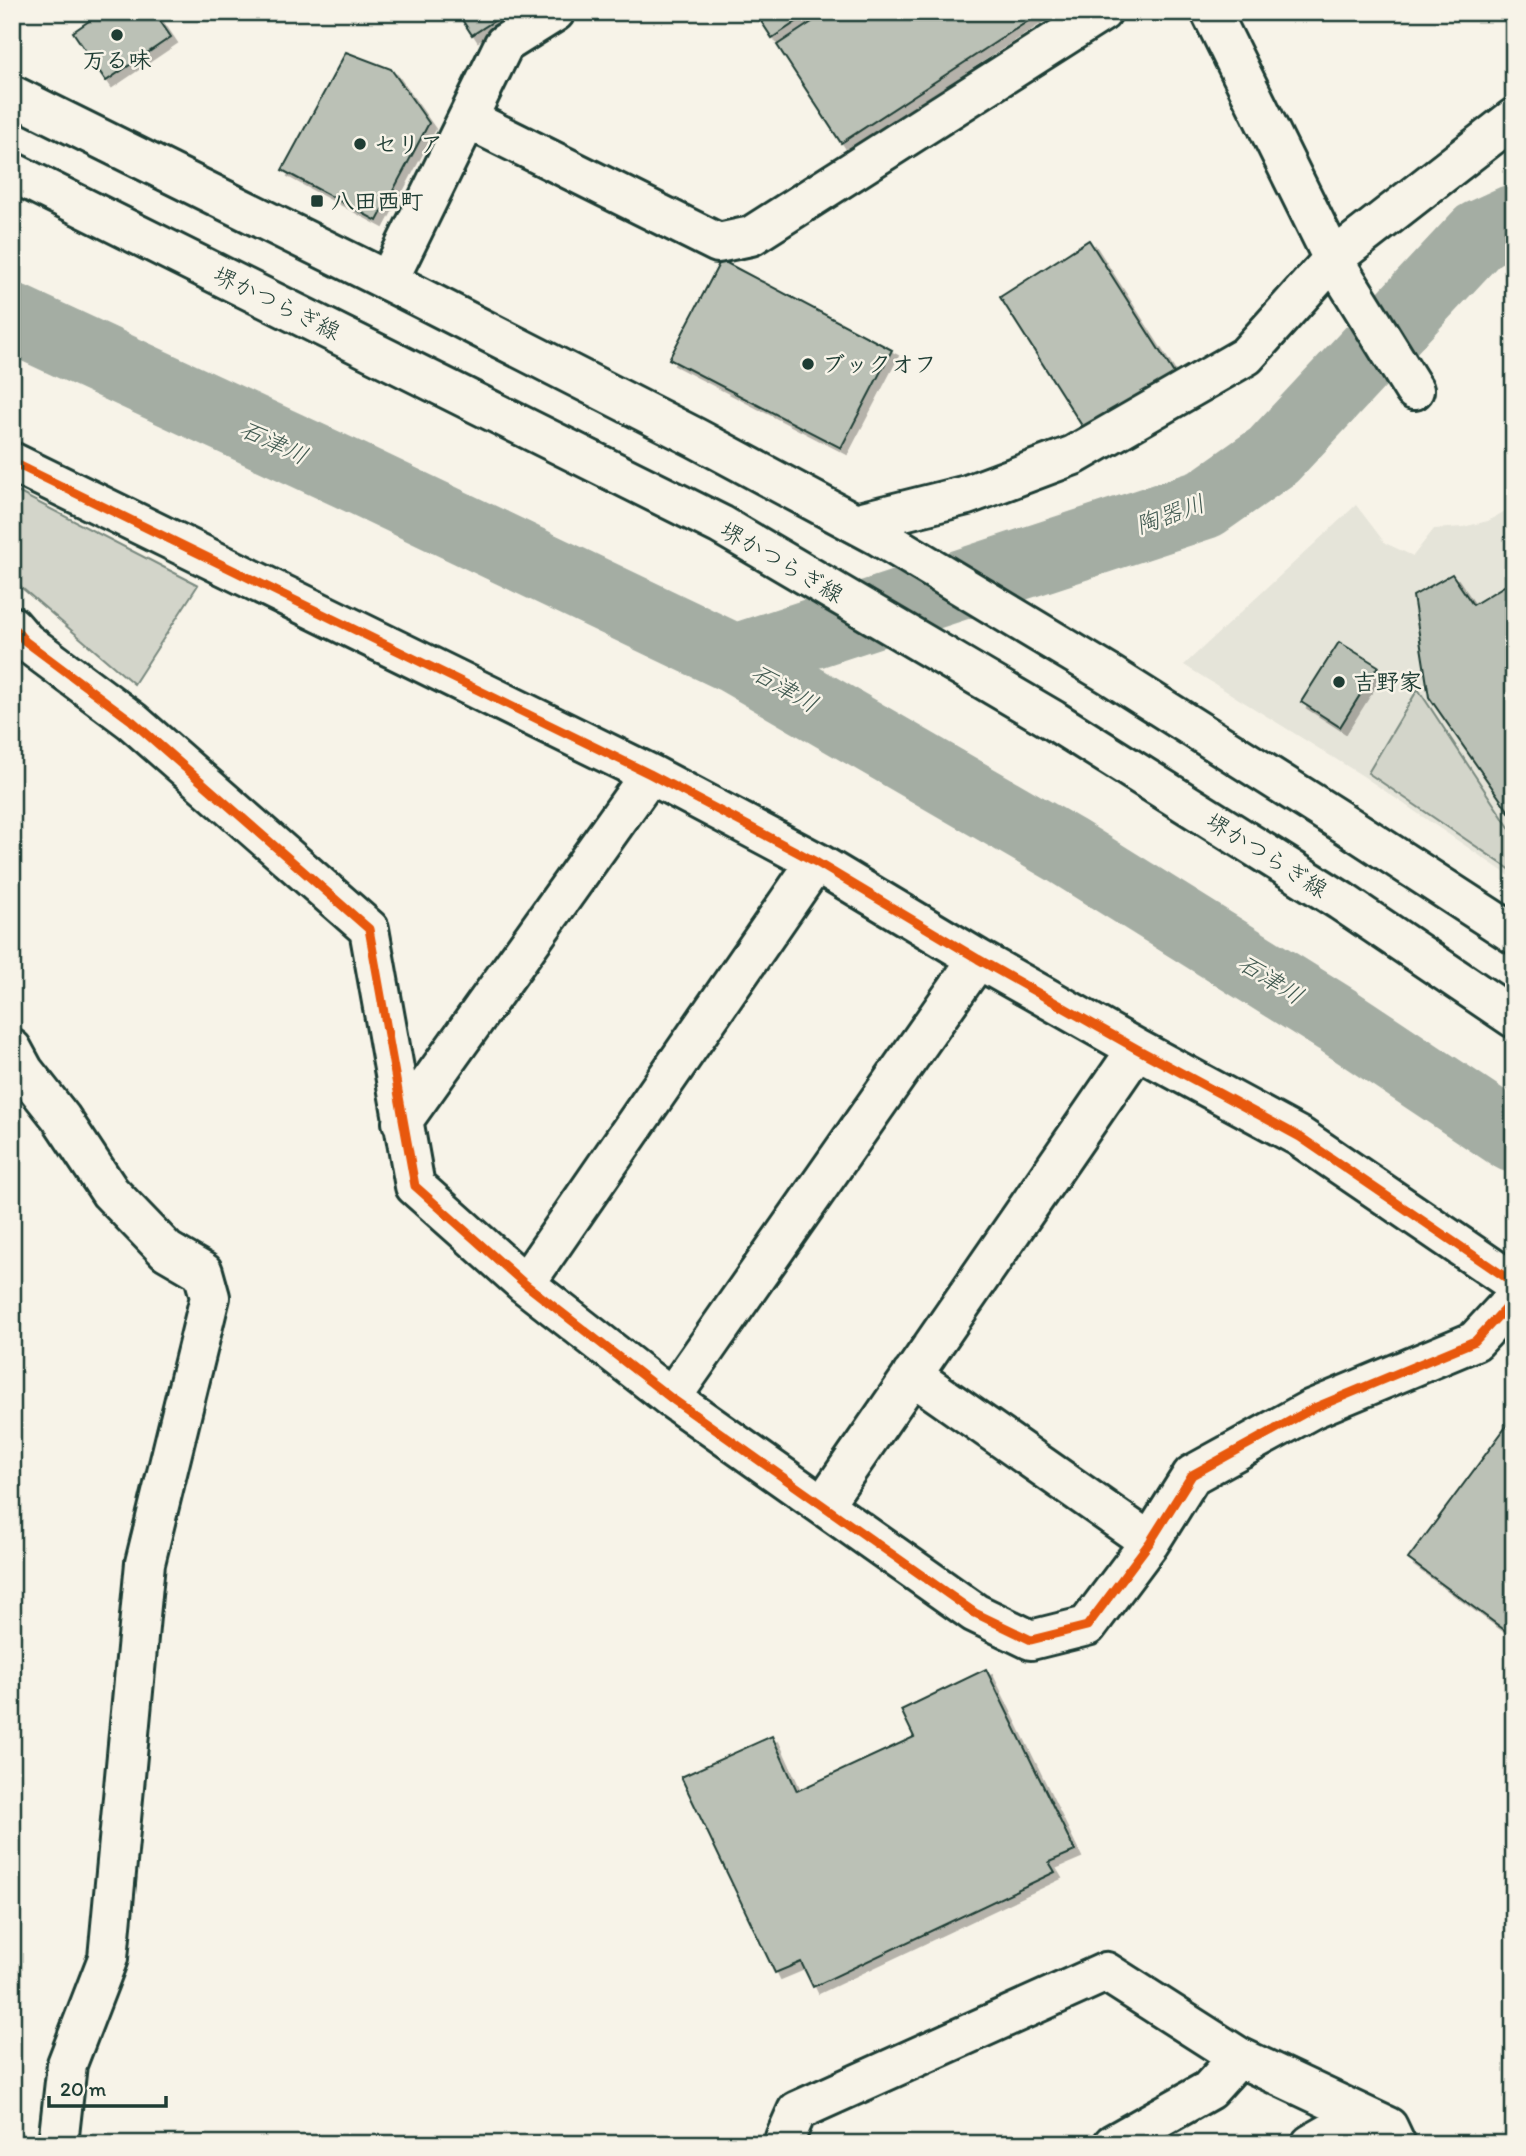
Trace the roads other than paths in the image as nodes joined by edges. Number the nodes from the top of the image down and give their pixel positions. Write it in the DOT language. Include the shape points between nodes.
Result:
graph roads {
  1 [pos="555,12"];
  2 [pos="1102,12"];
  3 [pos="1211,12"];
  4 [pos="12,95"];
  5 [pos="468,118"];
  6 [pos="1514,118"];
  7 [pos="12,172"];
  8 [pos="1339,271"];
  9 [pos="388,281"];
  10 [pos="1414,390"];
  11 [pos="12,462"];
  12 [pos="866,529"];
  13 [pos="12,626"];
  14 [pos="649,774"];
  15 [pos="816,862"];
  16 [pos="1514,934"];
  17 [pos="978,959"];
  18 [pos="1514,1018"];
  19 [pos="12,1049"];
  20 [pos="1137,1049"];
  21 [pos="402,1122"];
  22 [pos="1514,1283"];
  23 [pos="525,1284"];
  24 [pos="1514,1299"];
  25 [pos="912,1375"];
  26 [pos="671,1398"];
  27 [pos="823,1505"];
  28 [pos="1150,1542"];
  29 [pos="1239,2057"];
  30 [pos="1362,2115"];
  31 [pos="58,2144"];
  32 [pos="786,2144"];
  33 [pos="1113,2144"];
  34 [pos="1311,2144"];
  35 [pos="1396,2144"];
  1 -- 5 [label="street" via="504,44"];
  2 -- 5 [label="street" via="751,236 718,243"];
  3 -- 8 [label="street"];
  4 -- 9 [label="street"];
  5 -- 9 [label="street"];
  6 -- 8 [label="street"];
  7 -- 18 [label="street, 堺かつらぎ線" via="721,526 1053,720 1341,901"];
  8 -- 10 [label="street"];
  8 -- 12 [label="street" via="1246,356 1074,456"];
  9 -- 12 [label="street"];
  11 -- 14 [label="street"];
  12 -- 16 [label="street" via="1110,675"];
  13 -- 21 [label="street" via="25,641 132,721 369,929"];
  14 -- 15 [label="street"];
  14 -- 21 [label="street"];
  15 -- 17 [label="street"];
  15 -- 23 [label="street"];
  17 -- 20 [label="street"];
  17 -- 26 [label="street"];
  19 -- 31 [label="street" via="110,1192 167,1251 204,1272 210,1297 145,1563 108,1958 68,2064"];
  20 -- 22 [label="street" via="1300,1136"];
  20 -- 25 [label="street"];
  21 -- 23 [label="street" via="415,1186"];
  23 -- 26 [label="street"];
  24 -- 28 [label="street" via="1475,1341 1311,1409 1192,1475"];
  25 -- 27 [label="street"];
  25 -- 28 [label="street"];
  26 -- 27 [label="street"];
  27 -- 28 [label="street" via="975,1613 1031,1640 1087,1626"];
  29 -- 30 [label="street"];
  29 -- 32 [label="street" via="1106,1972 797,2111"];
  29 -- 33 [label="street" via="1209,2090"];
  30 -- 34 [label="street"];
  30 -- 35 [label="street" via="1388,2127"];
}
